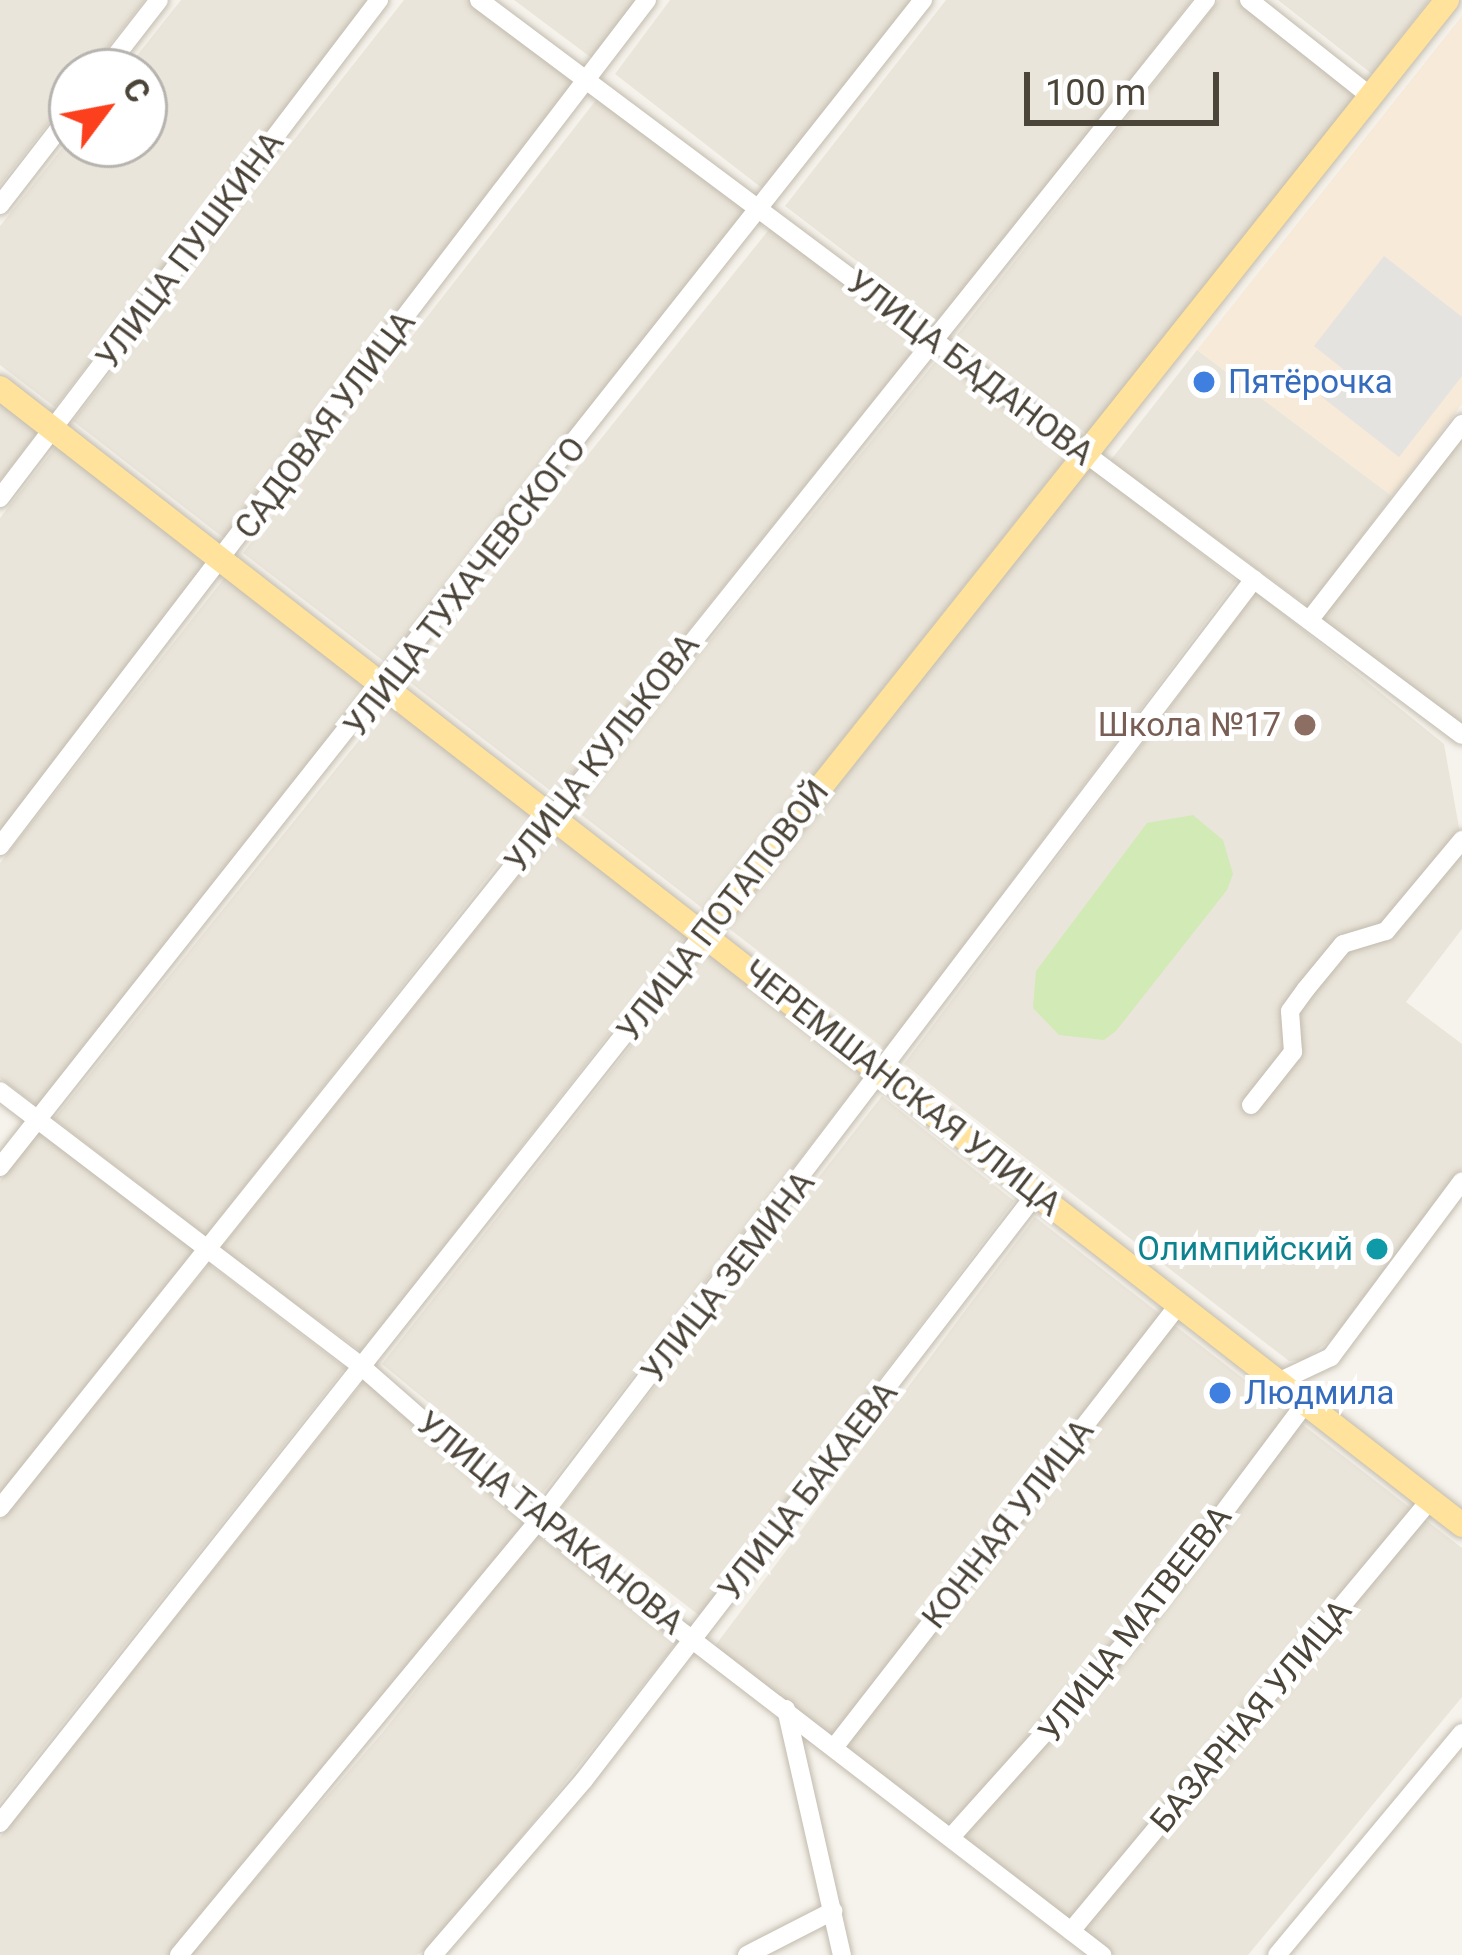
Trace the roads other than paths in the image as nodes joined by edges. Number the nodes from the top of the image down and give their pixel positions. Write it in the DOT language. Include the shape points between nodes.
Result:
graph roads {
  1 [pos="159,0"];
  2 [pos="379,0"];
  3 [pos="479,0"];
  4 [pos="646,0"];
  5 [pos="923,0"];
  6 [pos="1206,0"];
  7 [pos="1249,0"];
  8 [pos="1447,0"];
  9 [pos="122,48"];
  10 [pos="586,78"];
  11 [pos="1370,96"];
  12 [pos="48,143"];
  13 [pos="0,205"];
  14 [pos="760,213"];
  15 [pos="930,337"];
  16 [pos="0,388"];
  17 [pos="1462,424"];
  18 [pos="54,429"];
  19 [pos="1084,453"];
  20 [pos="0,499"];
  21 [pos="224,559"];
  22 [pos="1254,579"];
  23 [pos="1311,618"];
  24 [pos="388,686"];
  25 [pos="1462,734"];
  26 [pos="554,813"];
  27 [pos="1462,840"];
  28 [pos="0,846"];
  29 [pos="706,932"];
  30 [pos="884,1076"];
  31 [pos="0,1091"];
  32 [pos="1250,1105"];
  33 [pos="38,1120"];
  34 [pos="0,1167"];
  35 [pos="1462,1181"];
  36 [pos="1035,1195"];
  37 [pos="207,1253"];
  38 [pos="1180,1303"];
  39 [pos="362,1367"];
  40 [pos="1280,1381"];
  41 [pos="1306,1402"];
  42 [pos="1430,1501"];
  43 [pos="0,1508"];
  44 [pos="538,1521"];
  45 [pos="1462,1526"];
  46 [pos="693,1640"];
  47 [pos="786,1709"];
  48 [pos="1462,1733"];
  49 [pos="836,1745"];
  50 [pos="0,1823"];
  51 [pos="952,1836"];
  52 [pos="833,1912"];
  53 [pos="1071,1931"];
  54 [pos="437,1953"];
  55 [pos="179,1955"];
  56 [pos="747,1955"];
  57 [pos="842,1955"];
  58 [pos="1102,1955"];
  59 [pos="1277,1955"];
  1 -- 9 [label="street"];
  2 -- 18 [label="street, УЛИЦА ПУШКИНА"];
  3 -- 10 [label="street, УЛИЦА БАДАНОВА"];
  4 -- 10 [label="street, САДОВАЯ УЛИЦА"];
  5 -- 14 [label="street, УЛИЦА ТУХАЧЕВСКОГО"];
  6 -- 15 [label="street, УЛИЦА КУЛЬКОВА"];
  7 -- 11 [label="street"];
  8 -- 11 [label="main road, УЛИЦА ПОТАПОВОЙ"];
  10 -- 14 [label="street, УЛИЦА БАДАНОВА"];
  10 -- 21 [label="street, САДОВАЯ УЛИЦА"];
  11 -- 19 [label="main road, УЛИЦА ПОТАПОВОЙ"];
  12 -- 13 [label="street"];
  14 -- 15 [label="street, УЛИЦА БАДАНОВА"];
  14 -- 24 [label="street, УЛИЦА ТУХАЧЕВСКОГО"];
  15 -- 19 [label="street, УЛИЦА БАДАНОВА"];
  15 -- 26 [label="street, УЛИЦА КУЛЬКОВА"];
  16 -- 18 [label="main road, ЧЕРЕМШАНСКАЯ УЛИЦА"];
  17 -- 23 [label="street"];
  18 -- 20 [label="street, УЛИЦА ПУШКИНА"];
  18 -- 21 [label="main road, ЧЕРЕМШАНСКАЯ УЛИЦА"];
  19 -- 22 [label="street, УЛИЦА БАДАНОВА"];
  19 -- 29 [label="main road, УЛИЦА ПОТАПОВОЙ"];
  21 -- 24 [label="main road, ЧЕРЕМШАНСКАЯ УЛИЦА"];
  21 -- 28 [label="street, САДОВАЯ УЛИЦА"];
  22 -- 23 [label="street, УЛИЦА БАДАНОВА"];
  22 -- 30 [label="street, УЛИЦА ЗЕМИНА"];
  23 -- 25 [label="street, УЛИЦА БАДАНОВА"];
  24 -- 26 [label="main road, ЧЕРЕМШАНСКАЯ УЛИЦА"];
  24 -- 33 [label="street, УЛИЦА ТУХАЧЕВСКОГО"];
  26 -- 29 [label="main road, ЧЕРЕМШАНСКАЯ УЛИЦА"];
  26 -- 37 [label="street, УЛИЦА КУЛЬКОВА"];
  27 -- 32 [label="street" via="1386,931 1343,944 1306,989 1290,1011 1294,1052"];
  29 -- 30 [label="main road, ЧЕРЕМШАНСКАЯ УЛИЦА"];
  29 -- 39 [label="street, УЛИЦА ПОТАПОВОЙ"];
  30 -- 36 [label="main road, ЧЕРЕМШАНСКАЯ УЛИЦА"];
  30 -- 44 [label="street, УЛИЦА ЗЕМИНА"];
  31 -- 33 [label="street, УЛИЦА ТАРАКАНОВА"];
  33 -- 34 [label="street, УЛИЦА ТУХАЧЕВСКОГО"];
  33 -- 37 [label="street, УЛИЦА ТАРАКАНОВА"];
  35 -- 40 [label="street" via="1330,1357"];
  36 -- 38 [label="main road, ЧЕРЕМШАНСКАЯ УЛИЦА"];
  36 -- 46 [label="street, УЛИЦА БАКАЕВА"];
  37 -- 39 [label="street, УЛИЦА ТАРАКАНОВА"];
  37 -- 43 [label="street, УЛИЦА КУЛЬКОВА"];
  38 -- 40 [label="main road, ЧЕРЕМШАНСКАЯ УЛИЦА"];
  38 -- 49 [label="street, КОННАЯ УЛИЦА"];
  39 -- 44 [label="street, УЛИЦА ТАРАКАНОВА"];
  39 -- 50 [label="street, УЛИЦА ПОТАПОВОЙ"];
  40 -- 41 [label="main road, ЧЕРЕМШАНСКАЯ УЛИЦА"];
  41 -- 42 [label="main road, ЧЕРЕМШАНСКАЯ УЛИЦА"];
  41 -- 51 [label="street, УЛИЦА МАТВЕЕВА" via="1129,1640"];
  42 -- 45 [label="main road, ЧЕРЕМШАНСКАЯ УЛИЦА"];
  42 -- 53 [label="street, БАЗАРНАЯ УЛИЦА"];
  44 -- 46 [label="street, УЛИЦА ТАРАКАНОВА"];
  44 -- 55 [label="street, УЛИЦА ЗЕМИНА"];
  46 -- 47 [label="street, УЛИЦА ТАРАКАНОВА"];
  46 -- 54 [label="street, УЛИЦА БАКАЕВА"];
  47 -- 49 [label="street, УЛИЦА ТАРАКАНОВА"];
  47 -- 52 [label="street"];
  48 -- 59 [label="street"];
  49 -- 51 [label="street, УЛИЦА ТАРАКАНОВА"];
  51 -- 53 [label="street, УЛИЦА ТАРАКАНОВА"];
  52 -- 56 [label="street"];
  52 -- 57 [label="street"];
  53 -- 58 [label="street, УЛИЦА ТАРАКАНОВА"];
}
